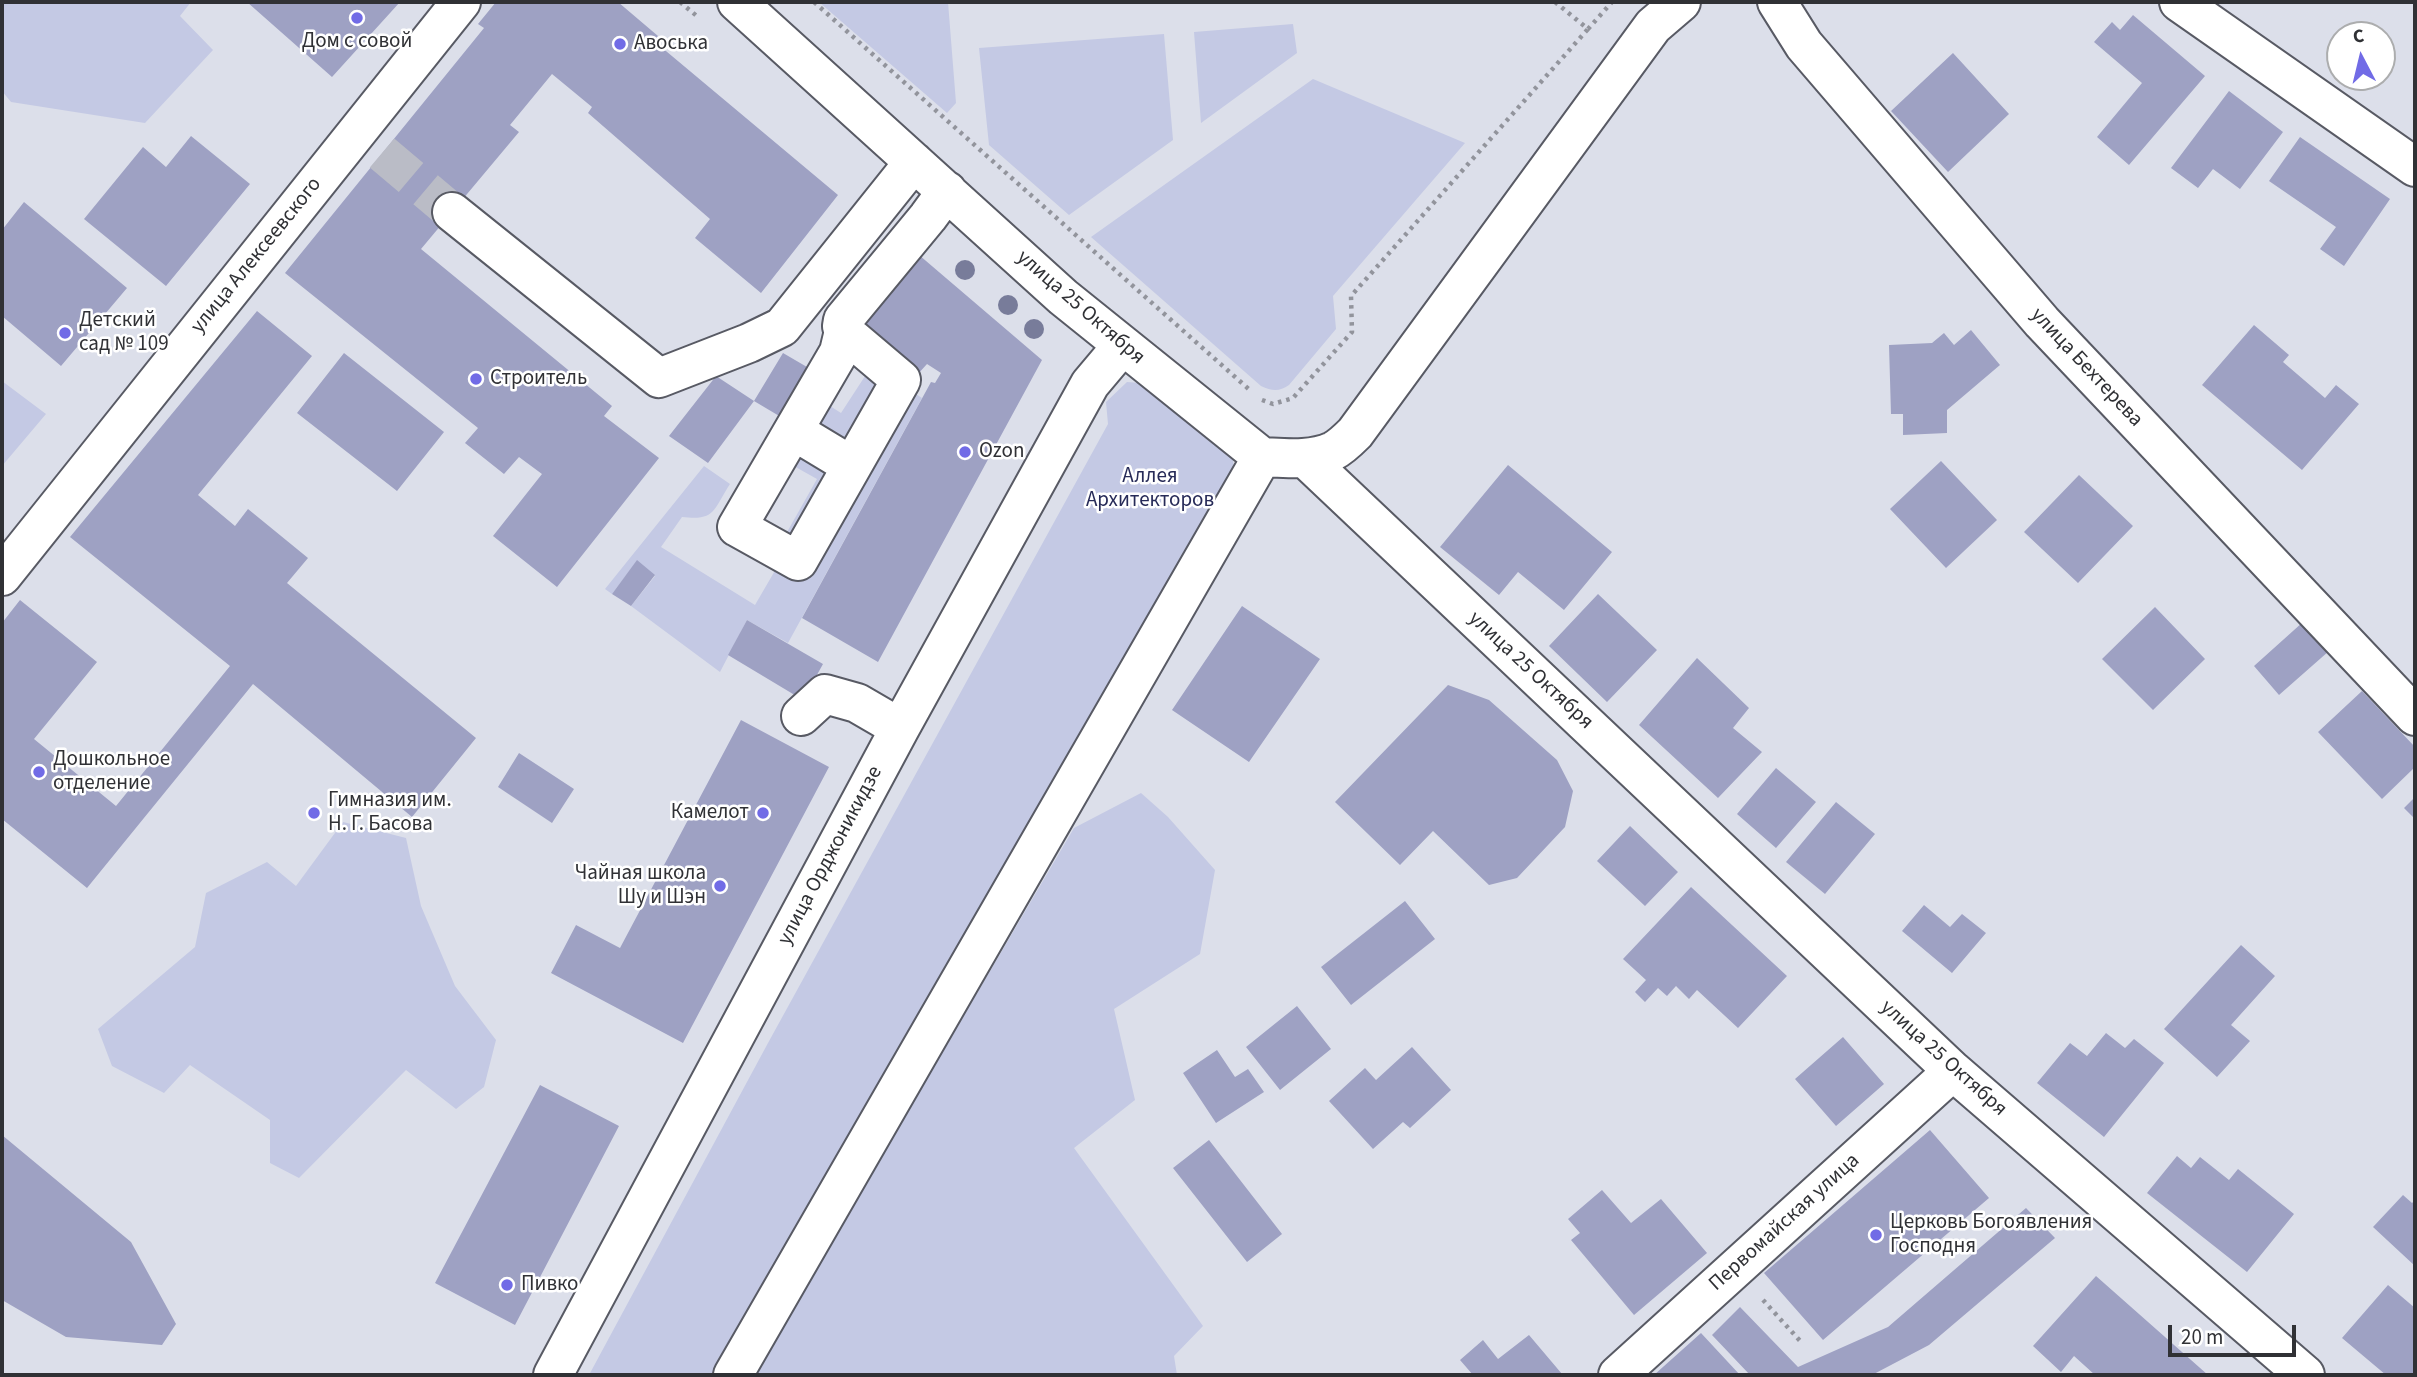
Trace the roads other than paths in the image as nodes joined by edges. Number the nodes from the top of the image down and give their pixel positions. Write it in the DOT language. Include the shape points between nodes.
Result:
graph roads {
  1 [pos="461,2"];
  2 [pos="737,2"];
  3 [pos="1681,2"];
  4 [pos="1777,2"];
  5 [pos="2179,2"];
  6 [pos="914,162"];
  7 [pos="2415,167"];
  8 [pos="947,191"];
  9 [pos="453,212"];
  10 [pos="844,331"];
  11 [pos="1122,346"];
  12 [pos="794,431"];
  13 [pos="1262,457"];
  14 [pos="1305,458"];
  15 [pos="852,466"];
  16 [pos="2,576"];
  17 [pos="801,716"];
  18 [pos="2415,716"];
  19 [pos="900,728"];
  20 [pos="1953,1071"];
  21 [pos="553,1375"];
  22 [pos="733,1375"];
  23 [pos="1618,1375"];
  24 [pos="2305,1375"];
  1 -- 16 [label="street, улица Алексеевского" via="370,142"];
  2 -- 6 [label="street, улица 25 Октября"];
  3 -- 14 [label="street" via="1653,26 1355,433 1335,450"];
  4 -- 18 [label="street, улица Бехтерева" via="1804,45 2042,322"];
  5 -- 7 [label="street"];
  6 -- 8 [label="street, улица 25 Октября"];
  6 -- 9 [label="street" via="782,327 659,378"];
  8 -- 10 [label="street" via="848,312"];
  8 -- 11 [label="street, улица 25 Октября"];
  10 -- 12 [label="street" via="839,352"];
  10 -- 15 [label="street" via="901,380"];
  11 -- 13 [label="street, улица 25 Октября"];
  11 -- 19 [label="street, улица Орджоникидзе" via="1090,384"];
  12 -- 15 [label="street"];
  12 -- 15 [label="street" via="737,527 798,561"];
  13 -- 14 [label="street"];
  13 -- 22 [label="street"];
  14 -- 20 [label="street, улица 25 Октября"];
  17 -- 19 [label="street" via="825,694 856,703"];
  19 -- 21 [label="street, улица Орджоникидзе"];
  20 -- 23 [label="street, Первомайская улица"];
  20 -- 24 [label="street, улица 25 Октября"];
}
